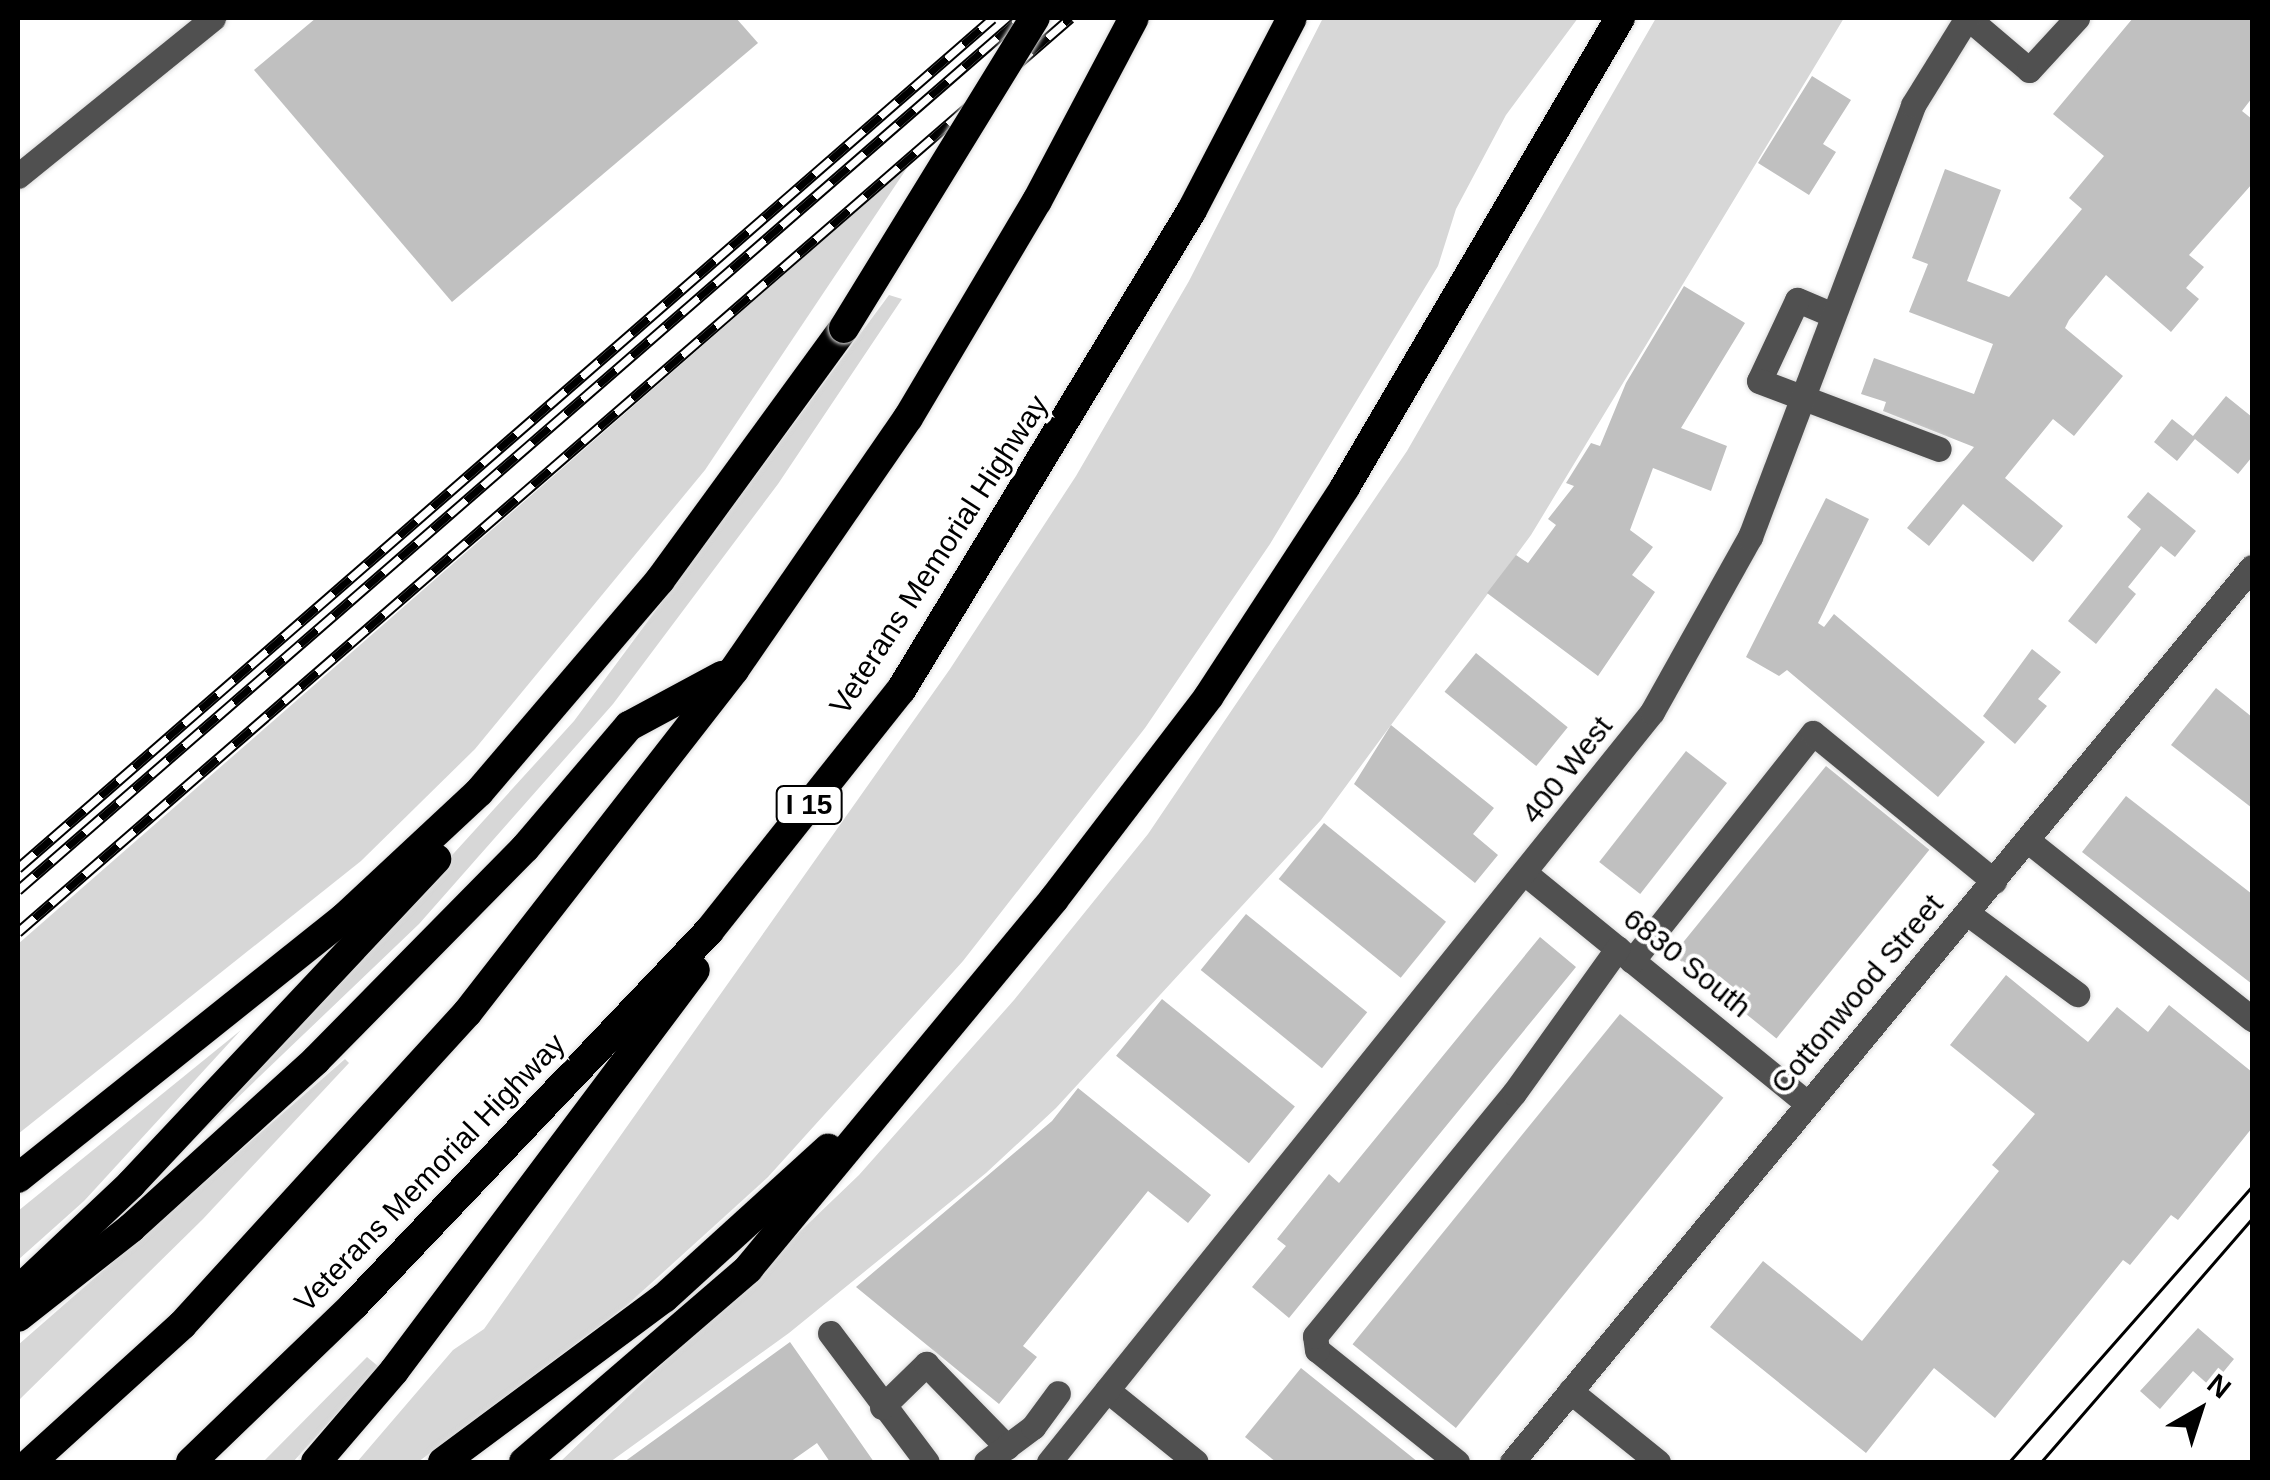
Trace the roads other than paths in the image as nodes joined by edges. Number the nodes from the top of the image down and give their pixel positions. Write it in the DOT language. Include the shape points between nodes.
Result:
graph roads {
  1 [pos="214,18"];
  2 [pos="1035,18"];
  3 [pos="1134,18"];
  4 [pos="1620,18"];
  5 [pos="1968,18"];
  6 [pos="2076,18"];
  7 [pos="1288,28"];
  8 [pos="22,163"];
  9 [pos="1833,315"];
  10 [pos="1804,394"];
  11 [pos="1939,449"];
  12 [pos="2252,567"];
  13 [pos="734,670"];
  14 [pos="901,690"];
  15 [pos="543,723"];
  16 [pos="2028,840"];
  17 [pos="1526,874"];
  18 [pos="1994,881"];
  19 [pos="1967,913"];
  20 [pos="1625,955"];
  21 [pos="2077,994"];
  22 [pos="2252,1019"];
  23 [pos="917,1067"];
  24 [pos="1808,1103"];
  25 [pos="18,1178"];
  26 [pos="18,1291"];
  27 [pos="18,1317"];
  28 [pos="830,1333"];
  29 [pos="1107,1390"];
  30 [pos="1570,1392"];
  31 [pos="1058,1393"];
  32 [pos="882,1406"];
  33 [pos="1007,1447"];
  34 [pos="31,1462"];
  35 [pos="191,1462"];
  36 [pos="316,1462"];
  37 [pos="443,1462"];
  38 [pos="524,1462"];
  39 [pos="927,1462"];
  40 [pos="986,1462"];
  41 [pos="1049,1462"];
  42 [pos="1196,1462"];
  43 [pos="1457,1462"];
  44 [pos="1512,1462"];
  45 [pos="1658,1462"];
  1 -- 8 [label="street"];
  2 -- 15 [label="highway, bridge" via="844,328 660,580"];
  3 -- 13 [label="highway" via="908,418"];
  4 -- 23 [label="highway" via="1345,488 1209,696"];
  5 -- 6 [label="street" via="2029,70"];
  5 -- 9 [label="street, 400 West" via="1913,105"];
  7 -- 14 [label="highway, Veterans Memorial Highway / I 15" via="1042,468"];
  9 -- 10 [label="street, 400 West"];
  9 -- 10 [label="street" via="1797,300 1758,381"];
  10 -- 11 [label="street"];
  10 -- 17 [label="street, 400 West" via="1750,537 1690,649 1623,753"];
  12 -- 16 [label="street, Cottonwood Street"];
  13 -- 27 [label="highway" via="629,726 525,848 316,1060 131,1228"];
  13 -- 34 [label="highway" via="467,1013 182,1325"];
  14 -- 35 [label="highway, Veterans Memorial Highway / I 15" via="709,931 354,1305"];
  14 -- 36 [label="highway" via="548,1170"];
  15 -- 25 [label="highway" via="444,827 346,916"];
  15 -- 26 [label="highway" via="414,884 131,1184"];
  16 -- 18 [label="street, Cottonwood Street"];
  16 -- 22 [label="street"];
  17 -- 20 [label="street, 6830 South"];
  17 -- 29 [label="street, 400 West"];
  18 -- 19 [label="street, Cottonwood Street"];
  18 -- 20 [label="street" via="1813,734"];
  19 -- 21 [label="street"];
  19 -- 24 [label="street, Cottonwood Street"];
  20 -- 24 [label="street, 6830 South"];
  20 -- 43 [label="street" via="1316,1336 1316,1350"];
  23 -- 37 [label="highway" via="664,1298"];
  23 -- 38 [label="highway" via="748,1269"];
  24 -- 30 [label="street, Cottonwood Street"];
  28 -- 32 [label="street"];
  29 -- 41 [label="street, 400 West"];
  29 -- 42 [label="street"];
  30 -- 44 [label="street, Cottonwood Street"];
  30 -- 45 [label="street"];
  31 -- 33 [label="street" via="1033,1428"];
  32 -- 33 [label="street" via="926,1364"];
  32 -- 39 [label="street"];
  33 -- 40 [label="street"];
}
